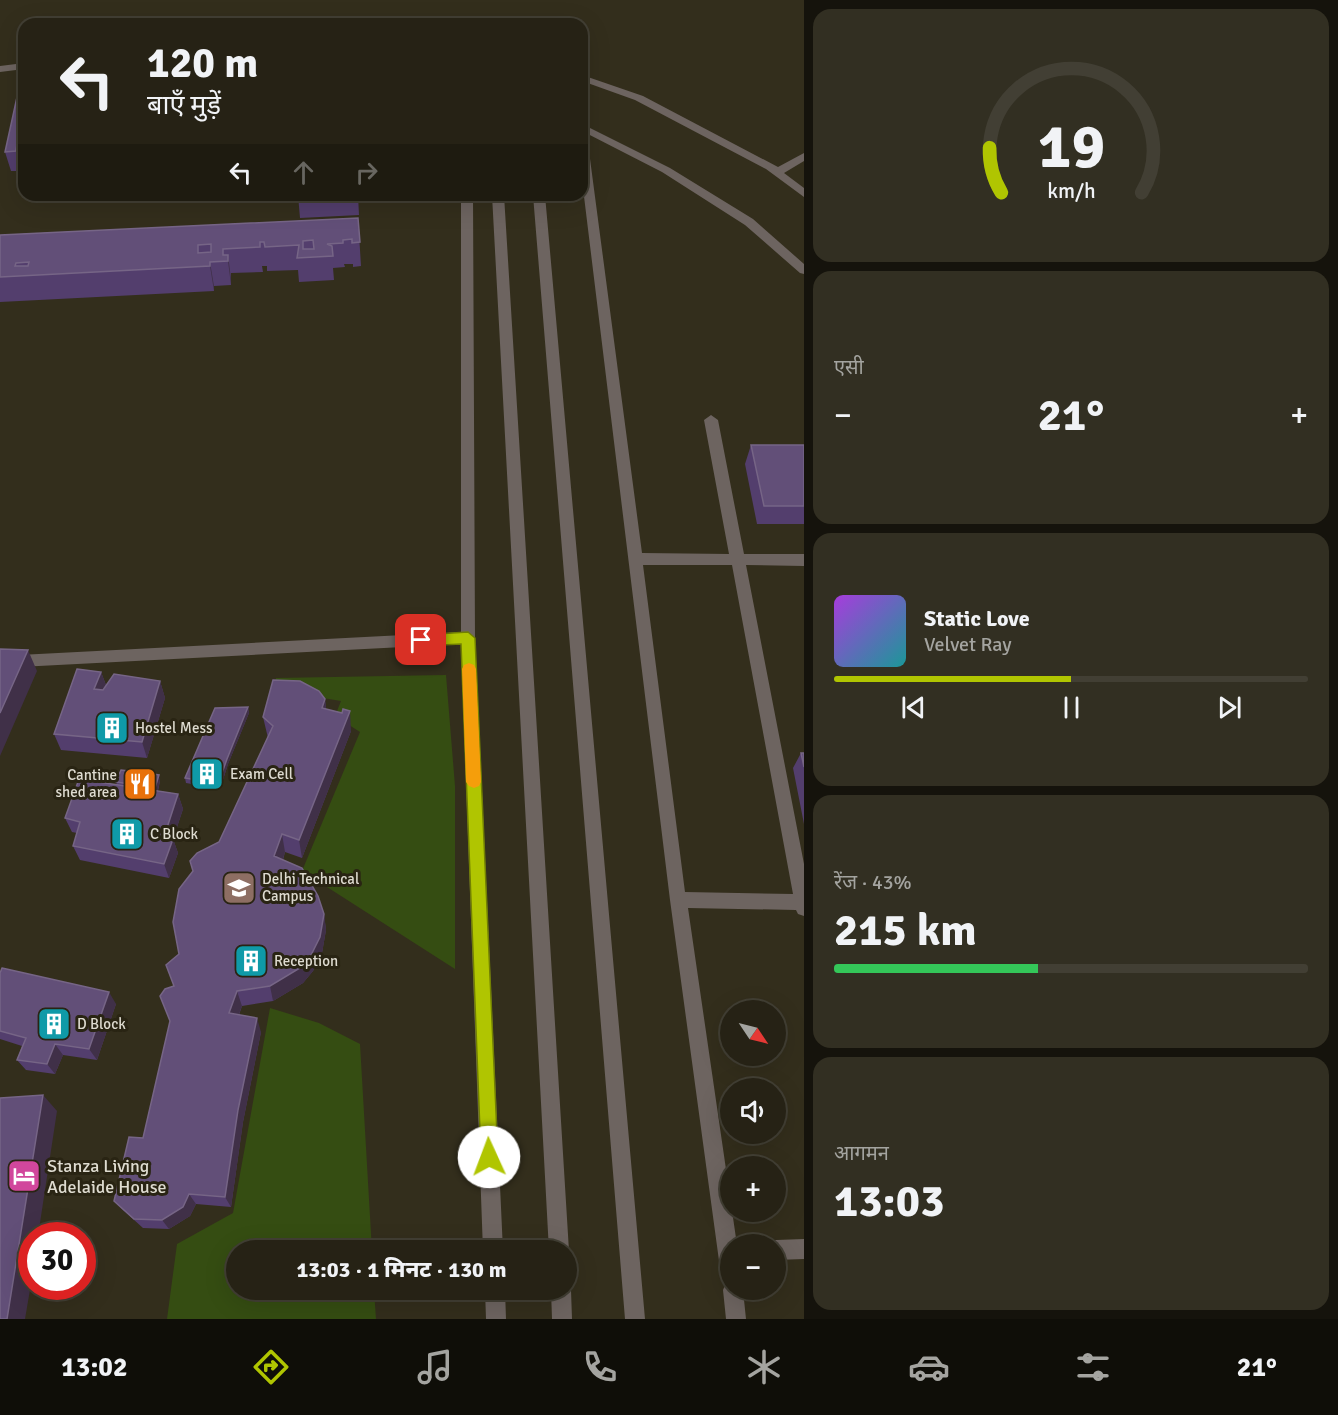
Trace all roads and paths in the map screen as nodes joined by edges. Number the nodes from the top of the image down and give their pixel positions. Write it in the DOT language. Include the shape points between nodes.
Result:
graph roads {
  1 [pos="18,67"];
  2 [pos="0,69"];
  3 [pos="588,80"];
  4 [pos="588,130"];
  5 [pos="804,156"];
  6 [pos="778,172"];
  7 [pos="588,184"];
  8 [pos="804,194"];
  9 [pos="466,201"];
  10 [pos="498,201"];
  11 [pos="540,201"];
  12 [pos="804,270"];
  13 [pos="711,420"];
  14 [pos="635,559"];
  15 [pos="736,560"];
  16 [pos="804,560"];
  17 [pos="468,638"];
  18 [pos="0,662"];
  19 [pos="678,900"];
  20 [pos="804,904"];
  21 [pos="727,1234"];
  22 [pos="493,1240"];
  23 [pos="558,1240"];
  24 [pos="804,1249"];
  25 [pos="786,1250"];
  26 [pos="495,1300"];
  27 [pos="561,1300"];
  28 [pos="734,1300"];
  29 [pos="496,1319"];
  30 [pos="562,1319"];
  31 [pos="635,1319"];
  32 [pos="736,1319"];
  1 -- 2 [label="street"];
  3 -- 6 [label="street" via="639,98"];
  4 -- 12 [label="street" via="666,170 749,222"];
  5 -- 6 [label="street"];
  6 -- 8 [label="street"];
  7 -- 14 [label="street"];
  9 -- 17 [label="street"];
  10 -- 23 [label="street"];
  11 -- 31 [label="street"];
  13 -- 15 [label="street"];
  14 -- 15 [label="street"];
  14 -- 19 [label="street"];
  15 -- 16 [label="street"];
  15 -- 20 [label="street"];
  17 -- 18 [label="street"];
  17 -- 22 [label="street"];
  19 -- 20 [label="street"];
  19 -- 21 [label="street"];
  24 -- 25 [label="street"];
  26 -- 29 [label="street"];
  27 -- 30 [label="street"];
  28 -- 32 [label="street"];
}
